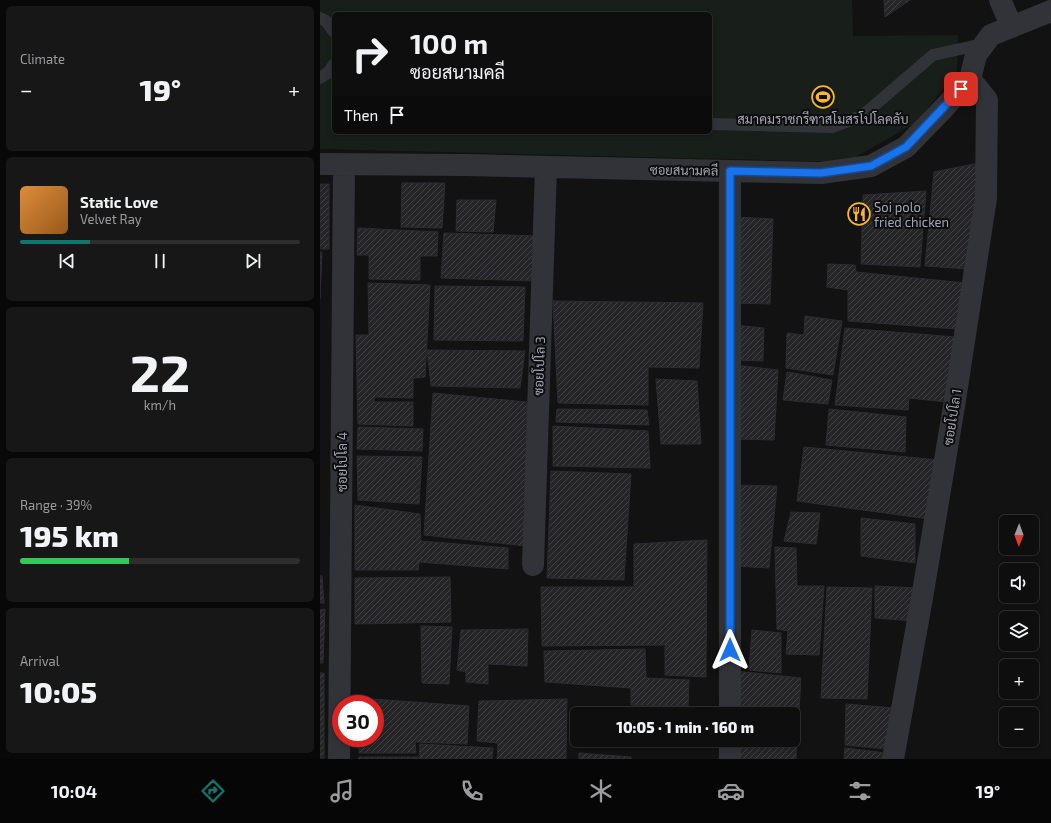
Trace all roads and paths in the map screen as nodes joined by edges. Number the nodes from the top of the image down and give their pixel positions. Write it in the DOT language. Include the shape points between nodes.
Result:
graph roads {
  1 [pos="1000,0"];
  2 [pos="1051,11"];
  3 [pos="320,18"];
  4 [pos="1012,27"];
  5 [pos="332,29"];
  6 [pos="983,44"];
  7 [pos="970,79"];
  8 [pos="712,124"];
  9 [pos="320,164"];
  10 [pos="344,165"];
  11 [pos="546,167"];
  12 [pos="730,171"];
  13 [pos="533,565"];
  14 [pos="730,707"];
  15 [pos="730,747"];
  16 [pos="339,759"];
  17 [pos="730,759"];
  18 [pos="893,759"];
  1 -- 4 [label="street"];
  2 -- 4 [label="street, ซอยสนามคลี"];
  3 -- 5 [label="lane"];
  4 -- 6 [label="street, ซอยสนามคลี" via="991,35"];
  6 -- 7 [label="street, ซอยสนามคลี" via="976,55"];
  6 -- 8 [label="lane" via="933,55 862,116 832,127"];
  7 -- 12 [label="street, ซอยสนามคลี" via="906,147 871,166 821,173"];
  7 -- 18 [label="street, ซอยโปโล 1" via="987,100 986,198 955,400"];
  9 -- 10 [label="street, ซอยสนามคลี"];
  10 -- 11 [label="street, ซอยสนามคลี"];
  10 -- 16 [label="street, ซอยโปโล 4"];
  11 -- 12 [label="street, ซอยสนามคลี"];
  11 -- 13 [label="street, ซอยโปโล 3"];
  12 -- 14 [label="street"];
  15 -- 17 [label="street"];
}
